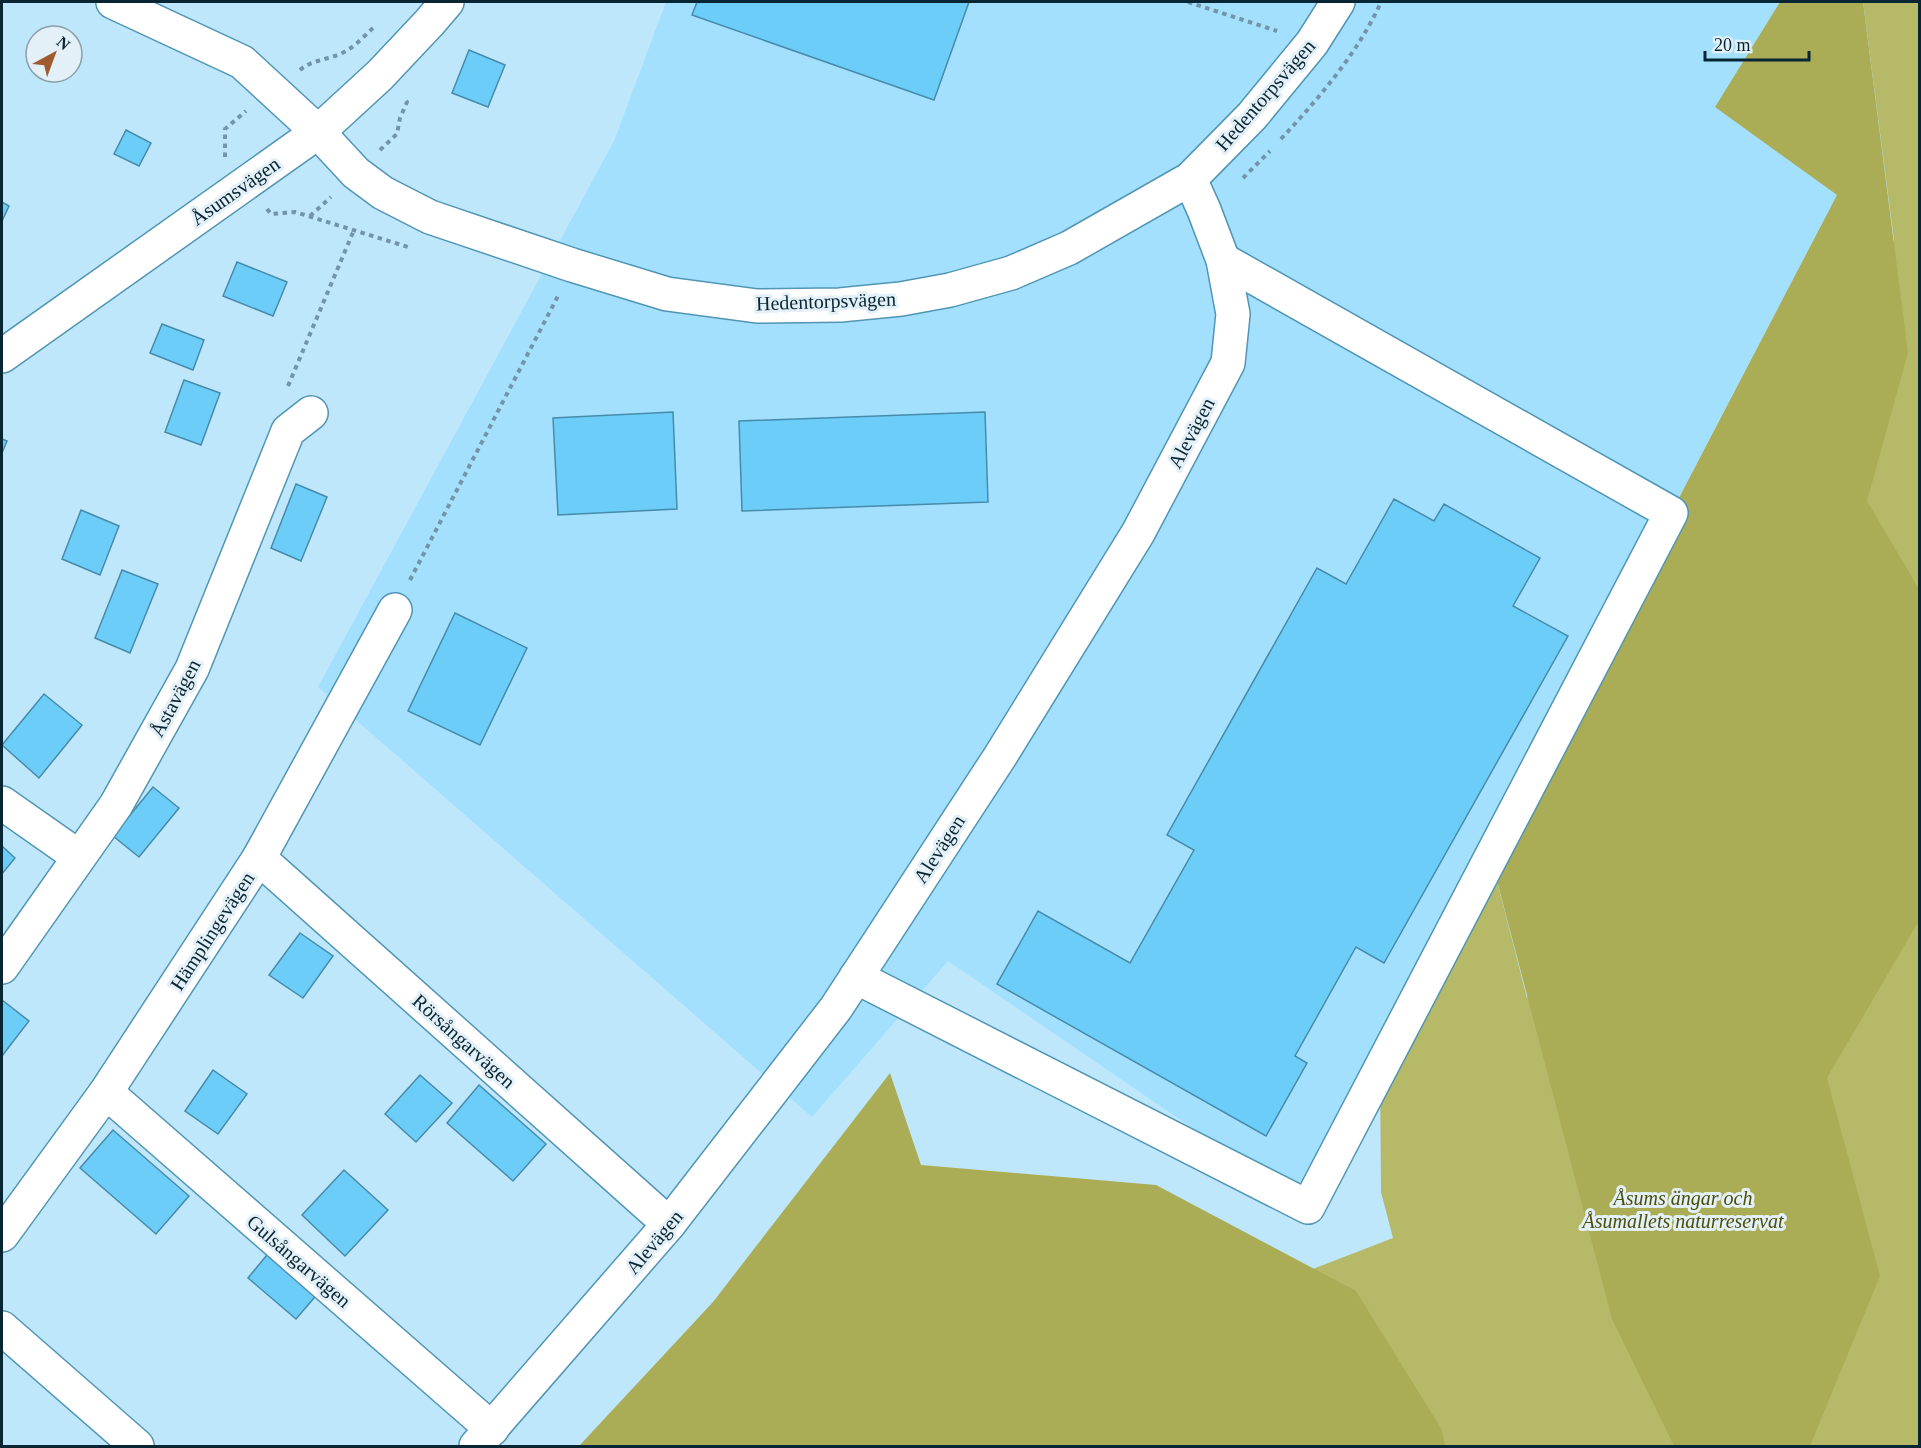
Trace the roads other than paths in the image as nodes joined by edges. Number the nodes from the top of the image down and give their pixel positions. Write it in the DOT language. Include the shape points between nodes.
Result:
graph roads {
  1 [pos="113,2"];
  2 [pos="447,2"];
  3 [pos="1338,2"];
  4 [pos="318,132"];
  5 [pos="1190,179"];
  6 [pos="1223,260"];
  7 [pos="2,356"];
  8 [pos="311,413"];
  9 [pos="395,610"];
  10 [pos="2,803"];
  11 [pos="79,857"];
  12 [pos="259,858"];
  13 [pos="2,967"];
  14 [pos="856,977"];
  15 [pos="106,1092"];
  16 [pos="669,1224"];
  17 [pos="2,1236"];
  18 [pos="2,1328"];
  19 [pos="484,1438"];
  20 [pos="137,1446"];
  1 -- 4 [label="street, Hedentorpsvägen" via="242,62"];
  2 -- 4 [label="street, Åsumsvägen" via="380,75"];
  3 -- 5 [label="street, Hedentorpsvägen" via="1312,43 1252,116"];
  4 -- 5 [label="street, Hedentorpsvägen" via="356,173 383,193 430,217 667,294 757,306 840,305 901,299 1011,273 1069,248"];
  4 -- 7 [label="street, Åsumsvägen"];
  5 -- 6 [label="street, Alevägen"];
  6 -- 14 [label="street, Alevägen" via="1233,314 1228,363 1138,533"];
  6 -- 14 [label="street" via="1671,513 1308,1207"];
  8 -- 11 [label="street, Åstavägen" via="288,431 192,669 117,805"];
  9 -- 12 [label="street, Hämplingevägen"];
  10 -- 11 [label="street"];
  11 -- 13 [label="street, Åstavägen"];
  12 -- 15 [label="street, Hämplingevägen"];
  12 -- 16 [label="street, Rörsångarvägen"];
  14 -- 16 [label="street, Alevägen"];
  15 -- 17 [label="street, Hämplingevägen"];
  15 -- 19 [label="street, Gulsångarvägen"];
  16 -- 19 [label="street, Alevägen"];
  18 -- 20 [label="street"];
}
